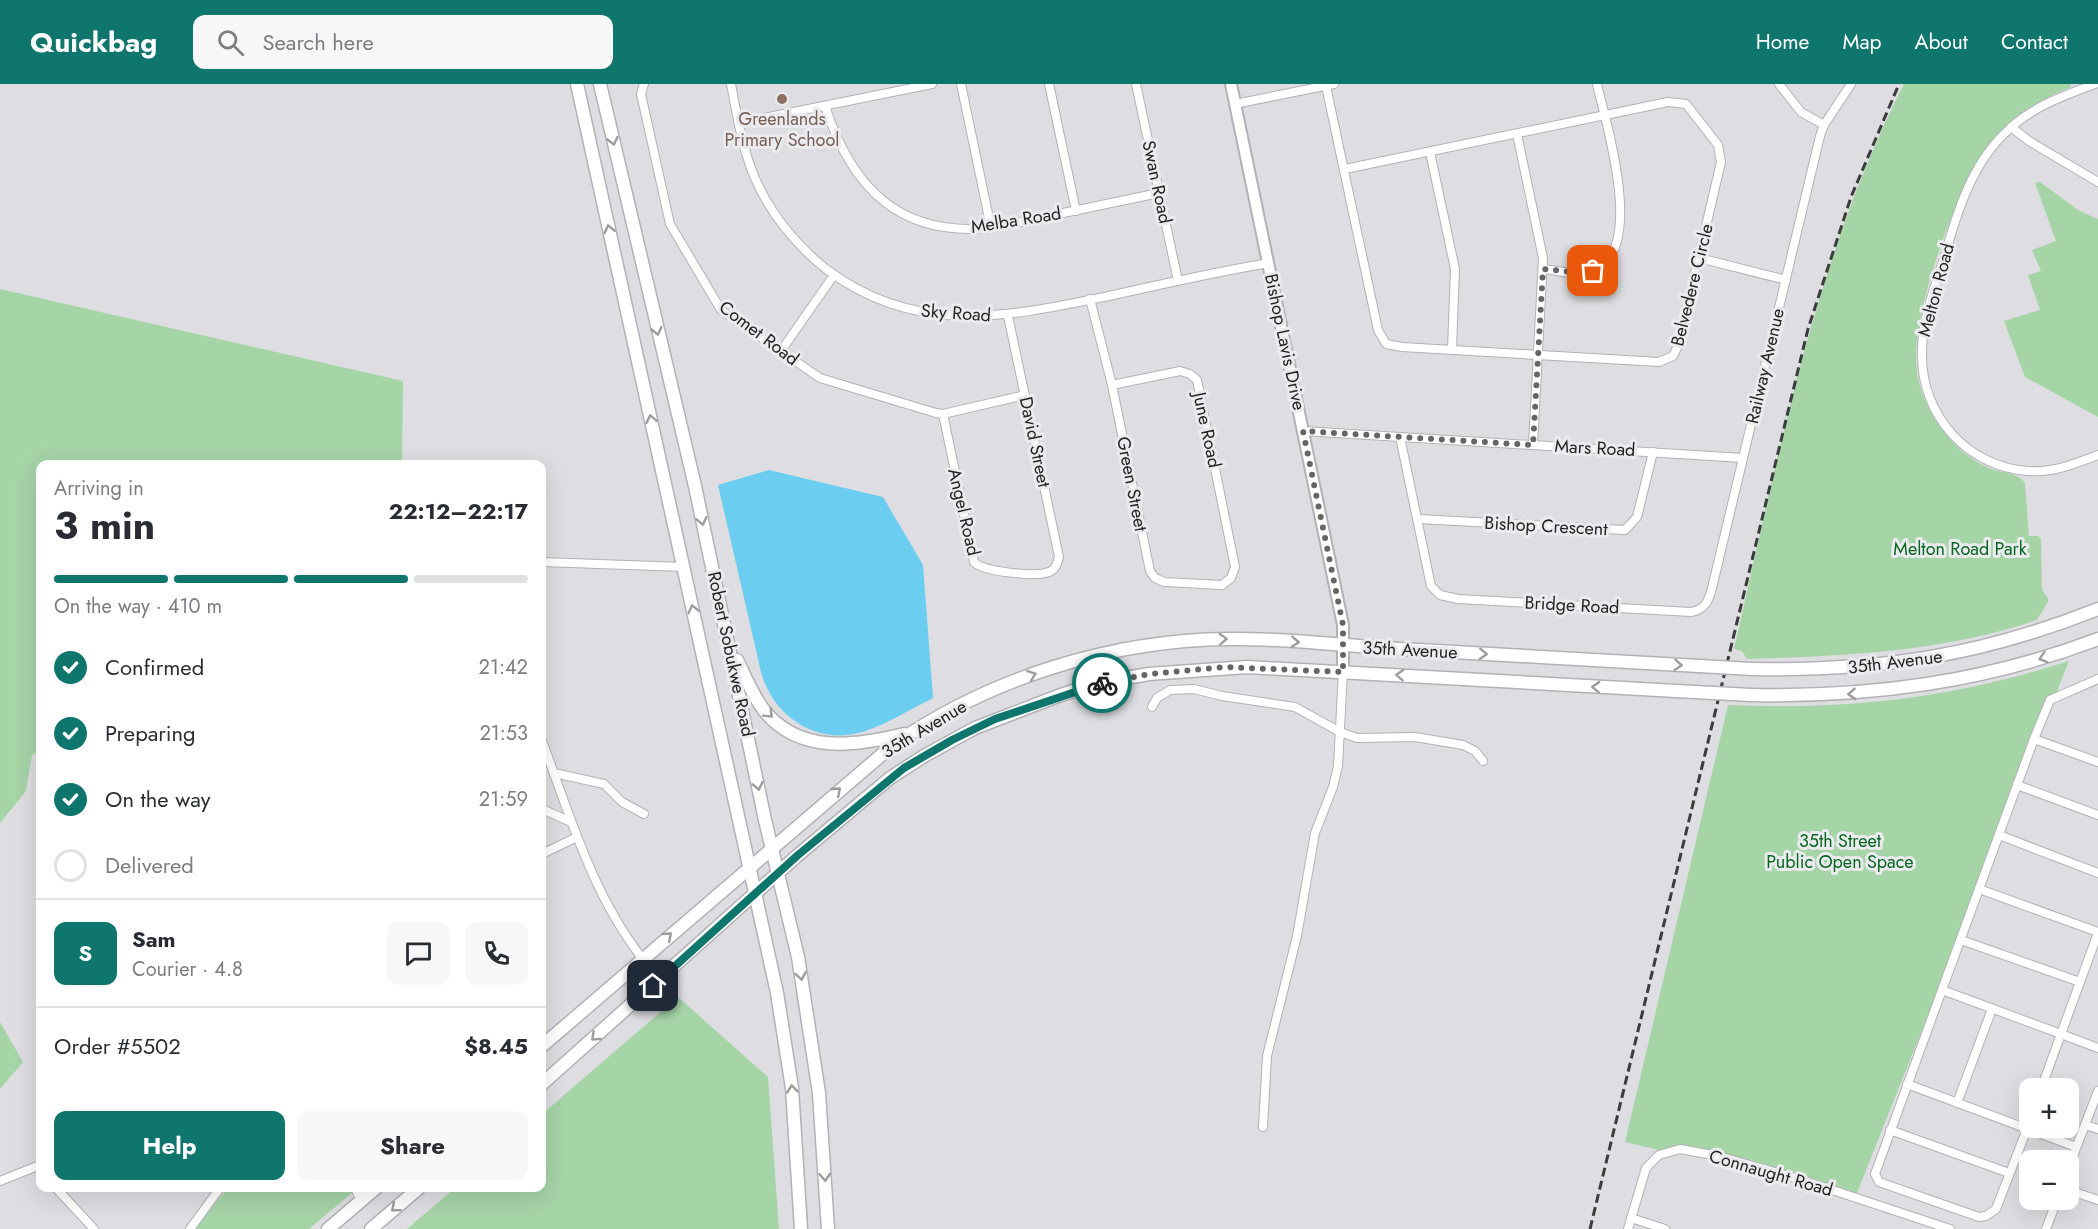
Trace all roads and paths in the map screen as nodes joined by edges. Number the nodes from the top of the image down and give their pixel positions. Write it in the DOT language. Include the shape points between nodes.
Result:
graph roads {
  1 [pos="577,84"];
  2 [pos="600,84"];
  3 [pos="644,84"];
  4 [pos="730,84"];
  5 [pos="932,84"];
  6 [pos="961,84"];
  7 [pos="1049,84"];
  8 [pos="1136,84"];
  9 [pos="1231,84"];
  10 [pos="1597,84"];
  11 [pos="1779,84"];
  12 [pos="1851,84"];
  13 [pos="2095,84"];
  14 [pos="1330,85"];
  15 [pos="1235,104"];
  16 [pos="825,106"];
  17 [pos="1604,116"];
  18 [pos="739,123"];
  19 [pos="1824,125"];
  20 [pos="2011,127"];
  21 [pos="1517,134"];
  22 [pos="1430,152"];
  23 [pos="1345,169"];
  24 [pos="2098,182"];
  25 [pos="1159,193"];
  26 [pos="1076,211"];
  27 [pos="991,228"];
  28 [pos="1699,258"];
  29 [pos="1269,263"];
  30 [pos="1543,269"];
  31 [pos="834,275"];
  32 [pos="1786,280"];
  33 [pos="1178,281"];
  34 [pos="1090,299"];
  35 [pos="1008,316"];
  36 [pos="1452,349"];
  37 [pos="781,351"];
  38 [pos="1536,355"];
  39 [pos="1112,385"];
  40 [pos="1025,395"];
  41 [pos="943,414"];
  42 [pos="1303,431"];
  43 [pos="1400,437"];
  44 [pos="1533,445"];
  45 [pos="1653,452"];
  46 [pos="2098,455"];
  47 [pos="1743,458"];
  48 [pos="1418,519"];
  49 [pos="546,562"];
  50 [pos="684,567"];
  51 [pos="1056,567"];
  52 [pos="1235,567"];
  53 [pos="1704,606"];
  54 [pos="2098,609"];
  55 [pos="2098,639"];
  56 [pos="729,646"];
  57 [pos="1344,646"];
  58 [pos="1343,672"];
  59 [pos="2098,678"];
  60 [pos="1152,706"];
  61 [pos="1340,732"];
  62 [pos="911,733"];
  63 [pos="2034,739"];
  64 [pos="546,758"];
  65 [pos="1483,761"];
  66 [pos="2098,762"];
  67 [pos="554,773"];
  68 [pos="2017,785"];
  69 [pos="546,811"];
  70 [pos="644,814"];
  71 [pos="2098,816"];
  72 [pos="571,822"];
  73 [pos="1999,835"];
  74 [pos="577,837"];
  75 [pos="773,847"];
  76 [pos="546,852"];
  77 [pos="750,867"];
  78 [pos="779,873"];
  79 [pos="2098,873"];
  80 [pos="1979,889"];
  81 [pos="756,895"];
  82 [pos="2098,932"];
  83 [pos="1961,940"];
  84 [pos="642,958"];
  85 [pos="2080,982"];
  86 [pos="1942,990"];
  87 [pos="1992,1009"];
  88 [pos="2061,1034"];
  89 [pos="546,1042"];
  90 [pos="2098,1048"];
  91 [pos="2045,1078"];
  92 [pos="546,1080"];
  93 [pos="1907,1084"];
  94 [pos="2098,1091"];
  95 [pos="1957,1103"];
  96 [pos="2019,1121"];
  97 [pos="2085,1125"];
  98 [pos="1263,1127"];
  99 [pos="2098,1129"];
  100 [pos="1890,1130"];
  101 [pos="2023,1138"];
  102 [pos="2057,1138"];
  103 [pos="2076,1147"];
  104 [pos="2075,1150"];
  105 [pos="36,1168"];
  106 [pos="2009,1173"];
  107 [pos="0,1181"];
  108 [pos="60,1192"];
  109 [pos="216,1192"];
  110 [pos="357,1192"];
  111 [pos="371,1192"];
  112 [pos="414,1192"];
  113 [pos="2079,1194"];
  114 [pos="2098,1200"];
  115 [pos="361,1201"];
  116 [pos="2053,1210"];
  117 [pos="1631,1218"];
  118 [pos="94,1229"];
  119 [pos="190,1229"];
  120 [pos="328,1229"];
  121 [pos="371,1229"];
  122 [pos="801,1229"];
  123 [pos="828,1229"];
  124 [pos="1629,1229"];
  125 [pos="1665,1229"];
  126 [pos="1950,1229"];
  127 [pos="2046,1229"];
  50 -- 1 [label="main road, Robert Sobukwe Road, one-way"];
  2 -- 56 [label="main road, Robert Sobukwe Road, one-way"];
  3 -- 37 [label="street, Comet Road" via="641,94 670,224 721,309"];
  4 -- 18 [label="street, Sky Road"];
  5 -- 16 [label="street"];
  6 -- 27 [label="street"];
  7 -- 26 [label="street"];
  8 -- 25 [label="street, Swan Road"];
  9 -- 15 [label="street, Bishop Lavis Drive"];
  10 -- 17 [label="street"];
  11 -- 19 [label="street" via="1801,112"];
  12 -- 19 [label="street, Railway Avenue"];
  13 -- 20 [label="street, Melton Road" via="2042,106"];
  14 -- 15 [label="street"];
  14 -- 23 [label="street, Belvedere Circle"];
  15 -- 29 [label="street, Bishop Lavis Drive"];
  16 -- 18 [label="street"];
  16 -- 27 [label="street, Melba Road" via="847,160 865,185 890,206 936,225 970,230"];
  17 -- 21 [label="street, Belvedere Circle"];
  17 -- 28 [label="street, Belvedere Circle" via="1682,102 1718,145 1721,162"];
  17 -- 30 [label="street" via="1622,208 1611,255 1598,269 1588,273"];
  18 -- 31 [label="street, Sky Road" via="753,174 767,201 802,248"];
  19 -- 32 [label="street, Railway Avenue"];
  20 -- 24 [label="street"];
  20 -- 46 [label="street, Melton Road" via="1981,162 1958,212 1926,318 1922,350 1926,387 1936,413 1953,436 1969,450 1998,465 2029,471 2050,470"];
  21 -- 22 [label="street, Belvedere Circle"];
  21 -- 30 [label="street"];
  22 -- 23 [label="street, Belvedere Circle"];
  22 -- 36 [label="street" via="1455,269"];
  23 -- 36 [label="street, Belvedere Circle" via="1382,339 1397,347"];
  25 -- 26 [label="street, Melba Road"];
  25 -- 33 [label="street, Swan Road"];
  26 -- 27 [label="street, Melba Road"];
  28 -- 32 [label="street"];
  28 -- 38 [label="street, Belvedere Circle" via="1678,346 1670,359 1659,362"];
  29 -- 33 [label="street, Sky Road"];
  29 -- 42 [label="street, Bishop Lavis Drive"];
  30 -- 38 [label="street"];
  31 -- 35 [label="street, Sky Road" via="871,296 910,310 969,318"];
  31 -- 37 [label="street"];
  32 -- 47 [label="street, Railway Avenue"];
  33 -- 34 [label="street, Sky Road"];
  34 -- 35 [label="street, Sky Road"];
  34 -- 39 [label="street, Green Street"];
  35 -- 40 [label="street, David Street"];
  36 -- 38 [label="street, Belvedere Circle"];
  37 -- 41 [label="street, Comet Road" via="829,382"];
  38 -- 44 [label="street"];
  39 -- 52 [label="street, June Road" via="1180,371 1197,380"];
  39 -- 52 [label="street, Green Street" via="1150,571 1164,582 1222,585 1231,578"];
  40 -- 41 [label="street, Comet Road"];
  40 -- 51 [label="street, David Street" via="1059,557"];
  41 -- 51 [label="street, Angel Road" via="974,562 989,570 1047,573"];
  42 -- 43 [label="street, Mars Road"];
  42 -- 57 [label="street, Bishop Lavis Drive"];
  43 -- 44 [label="street, Mars Road"];
  43 -- 48 [label="street"];
  44 -- 45 [label="street, Mars Road"];
  45 -- 47 [label="street, Mars Road"];
  45 -- 48 [label="street, Bishop Crescent" via="1637,517 1625,530"];
  47 -- 53 [label="street, Railway Avenue" via="1712,588"];
  48 -- 53 [label="street, Bridge Road" via="1431,586 1440,595 1691,612"];
  49 -- 50 [label="street"];
  77 -- 50 [label="main road, Robert Sobukwe Road, one-way"];
  57 -- 54 [label="main road, 35th Avenue, one-way, bridge" via="1752,669 1836,669 1953,655 2029,635"];
  55 -- 58 [label="main road, 35th Avenue, one-way, bridge" via="1993,673 1920,687 1824,696"];
  56 -- 62 [label="main road, one-way" via="764,710 795,734 823,744 849,745"];
  56 -- 75 [label="main road, Robert Sobukwe Road, one-way"];
  57 -- 58 [label="street, Bishop Lavis Drive"];
  62 -- 57 [label="main road, 35th Avenue, one-way" via="1005,686 1111,652 1186,640"];
  58 -- 61 [label="street"];
  58 -- 78 [label="main road, 35th Avenue" via="1247,667 1169,671 1098,683 1023,708 975,728 904,768"];
  59 -- 63 [label="street" via="2050,700"];
  60 -- 61 [label="street" via="1170,690 1194,689 1295,707"];
  61 -- 65 [label="street" via="1365,739 1415,737 1463,745"];
  61 -- 98 [label="street" via="1335,778 1315,833 1296,936 1267,1056"];
  75 -- 62 [label="main road, 35th Avenue, one-way"];
  63 -- 66 [label="street"];
  63 -- 68 [label="street"];
  64 -- 67 [label="street"];
  67 -- 70 [label="street" via="604,784 622,802"];
  67 -- 72 [label="street"];
  68 -- 71 [label="street"];
  68 -- 73 [label="street"];
  69 -- 72 [label="street"];
  72 -- 74 [label="street"];
  73 -- 79 [label="street"];
  73 -- 80 [label="street"];
  74 -- 76 [label="street"];
  74 -- 84 [label="street" via="610,909"];
  75 -- 77 [label="main road, 35th Avenue"];
  75 -- 78 [label="main road, Robert Sobukwe Road"];
  77 -- 81 [label="main road, Robert Sobukwe Road"];
  84 -- 77 [label="main road, 35th Avenue, one-way"];
  78 -- 81 [label="main road, 35th Avenue"];
  78 -- 123 [label="main road, Robert Sobukwe Road, one-way" via="815,1059"];
  80 -- 82 [label="street"];
  80 -- 83 [label="street"];
  81 -- 92 [label="main road, 35th Avenue, one-way"];
  122 -- 81 [label="main road, Robert Sobukwe Road, one-way" via="788,1060"];
  82 -- 85 [label="street"];
  83 -- 85 [label="street"];
  83 -- 86 [label="street"];
  84 -- 89 [label="main road, 35th Avenue"];
  85 -- 88 [label="street"];
  86 -- 87 [label="street"];
  86 -- 93 [label="street"];
  87 -- 88 [label="street"];
  87 -- 95 [label="street"];
  88 -- 90 [label="street"];
  88 -- 91 [label="street"];
  93 -- 95 [label="street"];
  93 -- 100 [label="street"];
  94 -- 97 [label="street"];
  95 -- 96 [label="street"];
  97 -- 99 [label="street"];
  97 -- 103 [label="street"];
  100 -- 106 [label="street"];
  100 -- 106 [label="street" via="1875,1174 1879,1182 1978,1217 1996,1209"];
  101 -- 106 [label="street"];
  102 -- 103 [label="street"];
  103 -- 104 [label="street"];
  105 -- 107 [label="street"];
  108 -- 118 [label="street"];
  109 -- 119 [label="street"];
  110 -- 115 [label="street"];
  111 -- 115 [label="main road"];
  112 -- 121 [label="main road, one-way"];
  113 -- 114 [label="street"];
  115 -- 120 [label="main road"];
  116 -- 127 [label="street"];
  117 -- 124 [label="street, Connaught Road"];
  117 -- 125 [label="street"];
  117 -- 126 [label="street, Connaught Road" via="1646,1168 1659,1155 1680,1149 1799,1179"];
}
